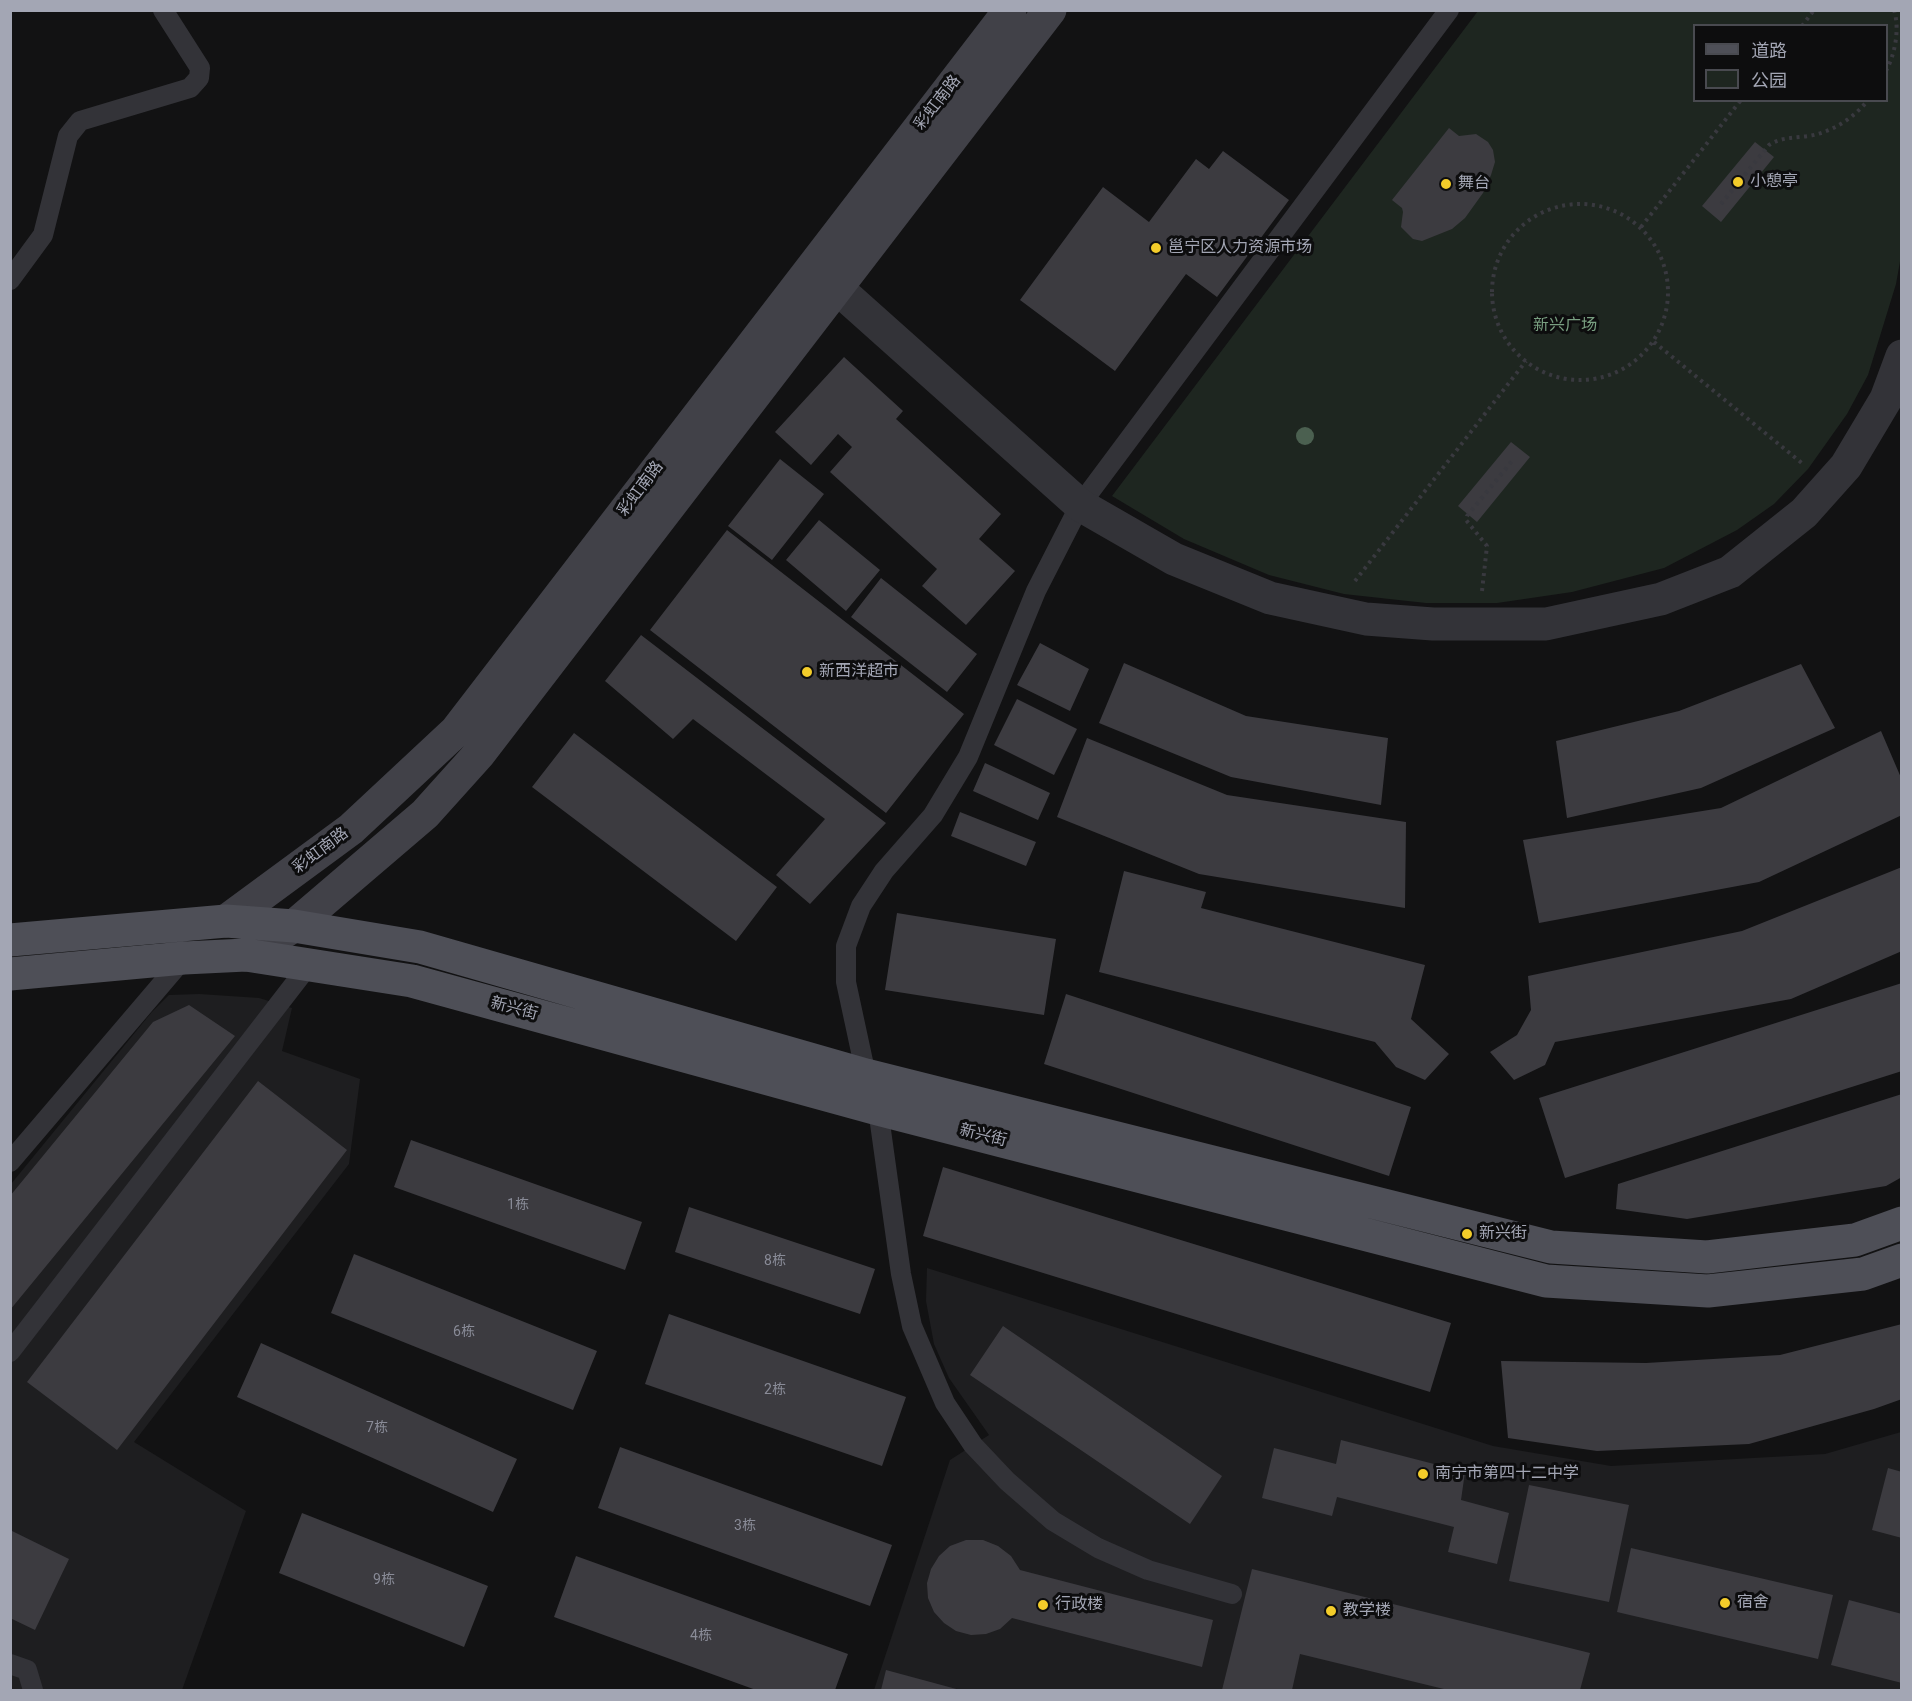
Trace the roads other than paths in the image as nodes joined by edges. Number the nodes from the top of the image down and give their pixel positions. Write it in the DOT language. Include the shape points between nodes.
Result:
graph roads {
  1 [pos="163,10"];
  2 [pos="1010,10"];
  3 [pos="1050,10"];
  4 [pos="1449,10"];
  5 [pos="10,280"];
  6 [pos="837,288"];
  7 [pos="1902,356"];
  8 [pos="1080,506"];
  9 [pos="226,921"];
  10 [pos="294,926"];
  11 [pos="10,940"];
  12 [pos="246,955"];
  13 [pos="184,958"];
  14 [pos="309,965"];
  15 [pos="10,974"];
  16 [pos="866,1075"];
  17 [pos="878,1109"];
  18 [pos="10,1162"];
  19 [pos="1902,1223"];
  20 [pos="1902,1260"];
  21 [pos="10,1352"];
  22 [pos="1232,1594"];
  23 [pos="10,1664"];
  24 [pos="33,1690"];
  1 -- 5 [label="lane" via="200,68 199,78 190,88 80,121 68,136 43,235"];
  2 -- 9 [label="street, 彩虹南路" via="456,731 351,829"];
  3 -- 6 [label="street, 彩虹南路"];
  4 -- 8 [label="lane"];
  6 -- 8 [label="street"];
  6 -- 10 [label="street, 彩虹南路" via="479,754 424,814"];
  7 -- 8 [label="street" via="1886,399 1846,466 1804,513 1730,572 1661,599 1546,624 1433,624 1366,619 1270,598 1174,559"];
  8 -- 16 [label="lane" via="1036,591 968,757 933,814 884,871 857,916 846,946 846,981"];
  9 -- 10 [label="main road"];
  9 -- 11 [label="main road"];
  10 -- 12 [label="street, 彩虹南路"];
  10 -- 16 [label="main road, 新兴街" via="420,947"];
  12 -- 13 [label="main road, 彩虹南路"];
  12 -- 14 [label="main road, 新兴街"];
  13 -- 15 [label="main road, 彩虹南路"];
  13 -- 18 [label="lane"];
  14 -- 17 [label="main road, 新兴街" via="412,981"];
  14 -- 21 [label="lane"];
  16 -- 17 [label="lane"];
  16 -- 19 [label="main road, 新兴街" via="1551,1247 1707,1257 1855,1240"];
  17 -- 20 [label="main road, 新兴街" via="1546,1281 1708,1291 1863,1274"];
  17 -- 22 [label="lane" via="912,1326 945,1403 974,1445 1007,1481 1046,1514 1098,1548 1148,1570"];
  23 -- 24 [label="lane" via="27,1670"];
}
